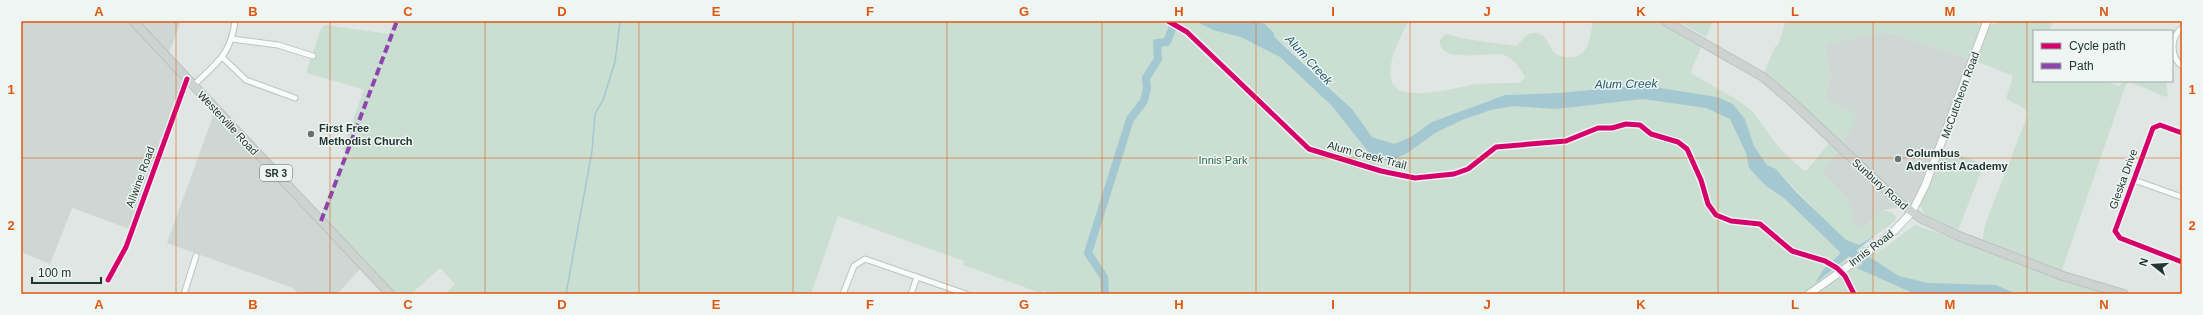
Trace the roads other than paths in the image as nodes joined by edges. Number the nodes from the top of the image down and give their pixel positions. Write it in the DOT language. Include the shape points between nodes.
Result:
graph roads {
  1 [pos="133,21"];
  2 [pos="235,21"];
  3 [pos="1665,21"];
  4 [pos="1987,21"];
  5 [pos="2182,28"];
  6 [pos="232,39"];
  7 [pos="313,56"];
  8 [pos="222,57"];
  9 [pos="2182,66"];
  10 [pos="187,78"];
  11 [pos="193,86"];
  12 [pos="295,98"];
  13 [pos="2182,133"];
  14 [pos="2134,180"];
  15 [pos="2182,197"];
  16 [pos="1912,212"];
  17 [pos="196,256"];
  18 [pos="2182,262"];
  19 [pos="917,276"];
  20 [pos="108,280"];
  21 [pos="1810,293"];
  22 [pos="184,294"];
  23 [pos="390,294"];
  24 [pos="843,294"];
  25 [pos="910,294"];
  26 [pos="966,294"];
  27 [pos="2124,294"];
  1 -- 10 [label="main road, Westerville Road / SR 3"];
  2 -- 6 [label="street"];
  3 -- 16 [label="main road, Sunbury Road" via="1763,77"];
  4 -- 16 [label="main road, McCutcheon Road" via="1925,186"];
  5 -- 9 [label="street" via="2176,35 2173,48 2175,58"];
  6 -- 7 [label="street" via="278,45"];
  6 -- 8 [label="street"];
  8 -- 11 [label="street"];
  8 -- 12 [label="street" via="246,80"];
  10 -- 11 [label="main road, Westerville Road / SR 3"];
  10 -- 20 [label="street, Allwine Road" via="126,247"];
  11 -- 23 [label="main road, Westerville Road / SR 3"];
  13 -- 14 [label="street, Gleska Drive" via="2156,126 2151,131"];
  14 -- 15 [label="street"];
  14 -- 18 [label="street, Gleska Drive" via="2116,228 2116,235"];
  16 -- 21 [label="main road, Innis Road" via="1889,236"];
  16 -- 27 [label="main road, Sunbury Road" via="1922,220 2007,255 2063,276"];
  17 -- 22 [label="street"];
  19 -- 24 [label="street" via="871,260 859,262 854,266"];
  19 -- 25 [label="street"];
  19 -- 26 [label="street"];
}
